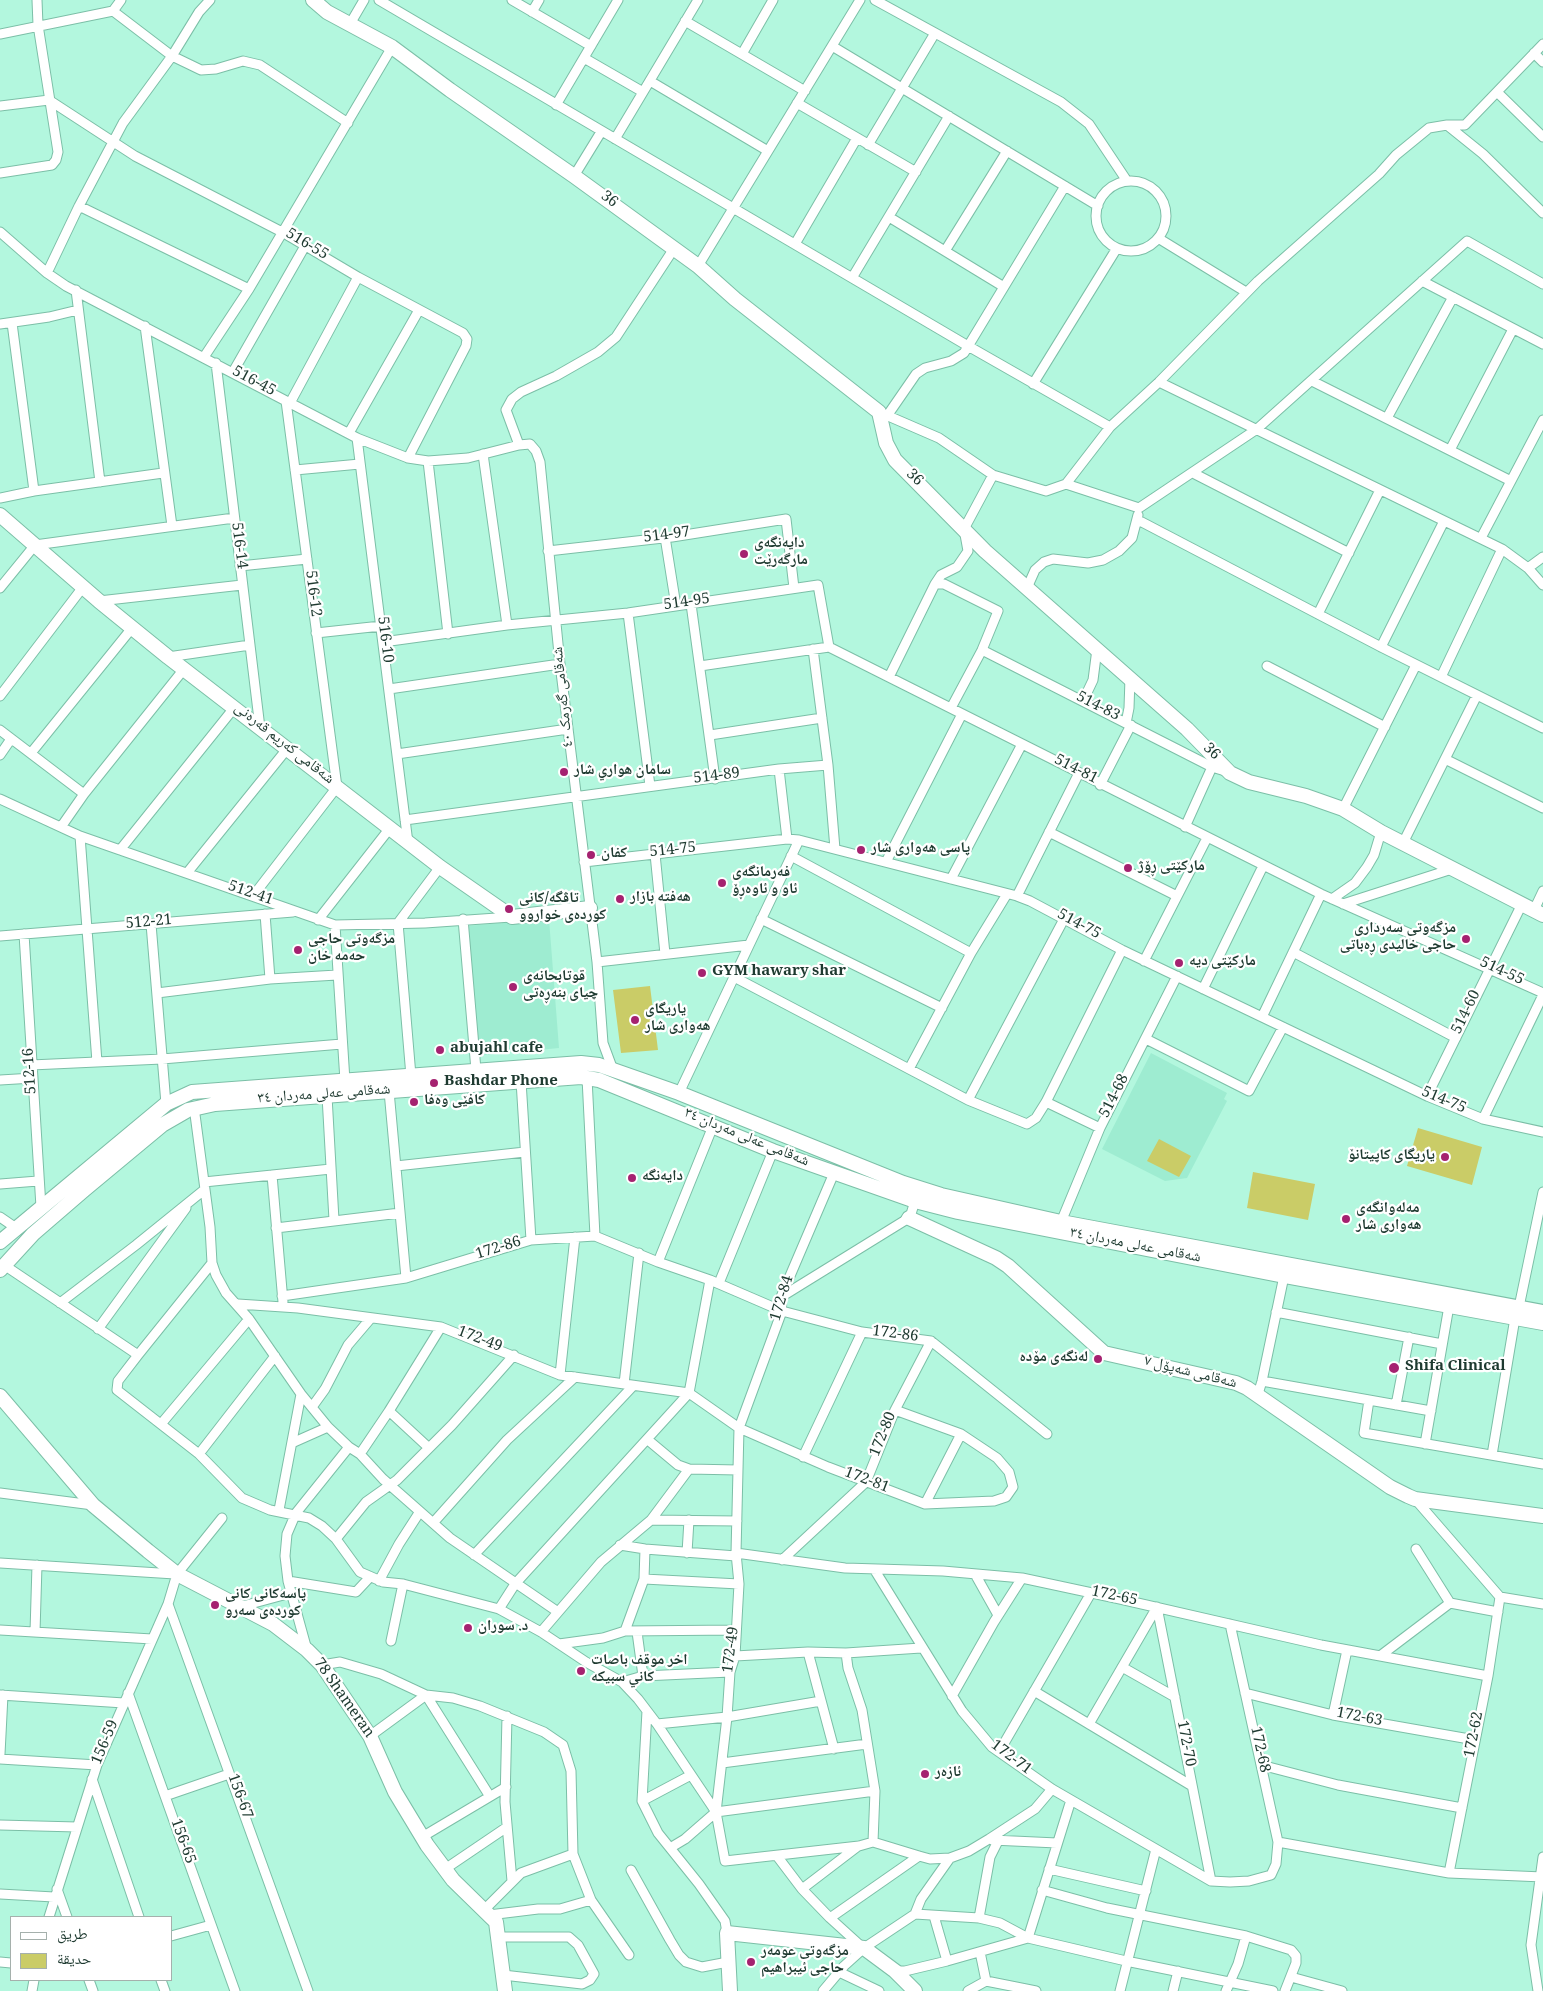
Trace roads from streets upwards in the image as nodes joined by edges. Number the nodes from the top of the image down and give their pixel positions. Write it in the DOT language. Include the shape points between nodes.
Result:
graph roads {
  1 [pos="37,0"];
  2 [pos="121,0"];
  3 [pos="210,0"];
  4 [pos="313,0"];
  5 [pos="364,0"];
  6 [pos="379,0"];
  7 [pos="512,0"];
  8 [pos="539,0"];
  9 [pos="618,0"];
  10 [pos="698,0"];
  11 [pos="860,0"];
  12 [pos="875,0"];
  13 [pos="770,1"];
  14 [pos="113,11"];
  15 [pos="532,12"];
  16 [pos="685,21"];
  17 [pos="350,24"];
  18 [pos="38,25"];
  19 [pos="935,33"];
  20 [pos="0,34"];
  21 [pos="1543,44"];
  22 [pos="591,46"];
  23 [pos="832,46"];
  24 [pos="392,48"];
  25 [pos="1534,53"];
  26 [pos="742,54"];
  27 [pos="172,56"];
  28 [pos="584,58"];
  29 [pos="1543,62"];
  30 [pos="650,81"];
  31 [pos="902,88"];
  32 [pos="804,91"];
  33 [pos="643,92"];
  34 [pos="1497,92"];
  35 [pos="49,100"];
  36 [pos="797,103"];
  37 [pos="556,105"];
  38 [pos="0,106"];
  39 [pos="950,116"];
  40 [pos="348,123"];
  41 [pos="1447,124"];
  42 [pos="601,132"];
  43 [pos="1543,137"];
  44 [pos="857,138"];
  45 [pos="615,140"];
  46 [pos="114,141"];
  47 [pos="868,144"];
  48 [pos="768,151"];
  49 [pos="1007,151"];
  50 [pos="916,172"];
  51 [pos="0,173"];
  52 [pos="574,176"];
  53 [pos="1127,181"];
  54 [pos="1065,186"];
  55 [pos="79,206"];
  56 [pos="1098,206"];
  57 [pos="734,207"];
  58 [pos="1543,213"];
  59 [pos="889,217"];
  60 [pos="0,232"];
  61 [pos="282,232"];
  62 [pos="1158,238"];
  63 [pos="795,244"];
  64 [pos="305,246"];
  65 [pos="1117,248"];
  66 [pos="673,250"];
  67 [pos="945,251"];
  68 [pos="698,266"];
  69 [pos="47,273"];
  70 [pos="358,277"];
  71 [pos="852,278"];
  72 [pos="1422,281"];
  73 [pos="1543,284"];
  74 [pos="1004,287"];
  75 [pos="249,289"];
  76 [pos="76,290"];
  77 [pos="1246,292"];
  78 [pos="1453,297"];
  79 [pos="78,310"];
  80 [pos="419,310"];
  81 [pos="12,323"];
  82 [pos="0,324"];
  83 [pos="145,326"];
  84 [pos="1513,329"];
  85 [pos="1543,344"];
  86 [pos="968,346"];
  87 [pos="204,357"];
  88 [pos="216,363"];
  89 [pos="233,372"];
  90 [pos="1312,381"];
  91 [pos="1159,382"];
  92 [pos="1033,384"];
  93 [pos="288,402"];
  94 [pos="883,414"];
  95 [pos="1387,418"];
  96 [pos="1543,420"];
  97 [pos="1110,427"];
  98 [pos="1257,429"];
  99 [pos="353,436"];
  100 [pos="530,444"];
  101 [pos="519,445"];
  102 [pos="1450,450"];
  103 [pos="483,454"];
  104 [pos="408,458"];
  105 [pos="428,461"];
  106 [pos="360,464"];
  107 [pos="295,470"];
  108 [pos="163,473"];
  109 [pos="1193,473"];
  110 [pos="994,475"];
  111 [pos="1511,481"];
  112 [pos="100,482"];
  113 [pos="1066,484"];
  114 [pos="1380,490"];
  115 [pos="34,491"];
  116 [pos="0,498"];
  117 [pos="1139,508"];
  118 [pos="0,515"];
  119 [pos="234,518"];
  120 [pos="1138,520"];
  121 [pos="1444,521"];
  122 [pos="172,526"];
  123 [pos="964,529"];
  124 [pos="665,537"];
  125 [pos="1481,538"];
  126 [pos="35,545"];
  127 [pos="1502,549"];
  128 [pos="548,551"];
  129 [pos="1349,553"];
  130 [pos="1543,557"];
  131 [pos="307,559"];
  132 [pos="240,566"];
  133 [pos="1528,568"];
  134 [pos="935,584"];
  135 [pos="242,585"];
  136 [pos="1543,585"];
  137 [pos="83,587"];
  138 [pos="0,588"];
  139 [pos="794,588"];
  140 [pos="1027,588"];
  141 [pos="98,601"];
  142 [pos="691,604"];
  143 [pos="676,606"];
  144 [pos="628,613"];
  145 [pos="1318,614"];
  146 [pos="557,620"];
  147 [pos="507,625"];
  148 [pos="381,626"];
  149 [pos="132,628"];
  150 [pos="316,632"];
  151 [pos="448,634"];
  152 [pos="383,642"];
  153 [pos="250,645"];
  154 [pos="828,647"];
  155 [pos="1381,647"];
  156 [pos="813,649"];
  157 [pos="1097,649"];
  158 [pos="982,650"];
  159 [pos="168,657"];
  160 [pos="560,664"];
  161 [pos="1416,665"];
  162 [pos="700,666"];
  163 [pos="1267,666"];
  164 [pos="184,669"];
  165 [pos="890,677"];
  166 [pos="1441,677"];
  167 [pos="1130,678"];
  168 [pos="389,689"];
  169 [pos="1477,695"];
  170 [pos="0,696"];
  171 [pos="1083,701"];
  172 [pos="234,708"];
  173 [pos="951,708"];
  174 [pos="962,714"];
  175 [pos="822,718"];
  176 [pos="1128,724"];
  177 [pos="1385,727"];
  178 [pos="260,728"];
  179 [pos="1543,728"];
  180 [pos="568,729"];
  181 [pos="0,730"];
  182 [pos="710,735"];
  183 [pos="11,739"];
  184 [pos="1022,744"];
  185 [pos="287,749"];
  186 [pos="31,753"];
  187 [pos="397,754"];
  188 [pos="0,755"];
  189 [pos="1445,759"];
  190 [pos="828,765"];
  191 [pos="1212,767"];
  192 [pos="779,769"];
  193 [pos="1078,773"];
  194 [pos="1230,773"];
  195 [pos="715,779"];
  196 [pos="1100,784"];
  197 [pos="650,786"];
  198 [pos="337,787"];
  199 [pos="84,794"];
  200 [pos="576,797"];
  201 [pos="0,799"];
  202 [pos="1543,808"];
  203 [pos="1343,809"];
  204 [pos="406,820"];
  205 [pos="61,827"];
  206 [pos="1185,827"];
  207 [pos="390,828"];
  208 [pos="1049,832"];
  209 [pos="1381,832"];
  210 [pos="80,836"];
  211 [pos="1207,838"];
  212 [pos="788,839"];
  213 [pos="798,840"];
  214 [pos="408,842"];
  215 [pos="1403,843"];
  216 [pos="835,849"];
  217 [pos="120,850"];
  218 [pos="655,854"];
  219 [pos="791,856"];
  220 [pos="584,862"];
  221 [pos="886,862"];
  222 [pos="1264,866"];
  223 [pos="440,867"];
  224 [pos="1452,869"];
  225 [pos="187,873"];
  226 [pos="951,879"];
  227 [pos="1543,891"];
  228 [pos="1007,894"];
  229 [pos="1321,894"];
  230 [pos="253,896"];
  231 [pos="1017,896"];
  232 [pos="1177,896"];
  233 [pos="1332,899"];
  234 [pos="1343,904"];
  235 [pos="590,908"];
  236 [pos="1533,910"];
  237 [pos="298,912"];
  238 [pos="265,914"];
  239 [pos="512,916"];
  240 [pos="463,919"];
  241 [pos="761,919"];
  242 [pos="1064,919"];
  243 [pos="318,920"];
  244 [pos="151,924"];
  245 [pos="398,924"];
  246 [pos="335,925"];
  247 [pos="87,930"];
  248 [pos="24,934"];
  249 [pos="0,936"];
  250 [pos="750,945"];
  251 [pos="1122,950"];
  252 [pos="1293,952"];
  253 [pos="971,953"];
  254 [pos="666,954"];
  255 [pos="1144,961"];
  256 [pos="597,962"];
  257 [pos="1490,968"];
  258 [pos="337,975"];
  259 [pos="1177,976"];
  260 [pos="734,977"];
  261 [pos="270,979"];
  262 [pos="1203,989"];
  263 [pos="157,993"];
  264 [pos="1543,994"];
  265 [pos="942,1008"];
  266 [pos="1262,1017"];
  267 [pos="1283,1027"];
  268 [pos="1456,1038"];
  269 [pos="1146,1039"];
  270 [pos="603,1043"];
  271 [pos="342,1044"];
  272 [pos="162,1059"];
  273 [pos="96,1062"];
  274 [pos="599,1065"];
  275 [pos="31,1066"];
  276 [pos="909,1069"];
  277 [pos="476,1070"];
  278 [pos="613,1070"];
  279 [pos="411,1076"];
  280 [pos="32,1078"];
  281 [pos="587,1078"];
  282 [pos="0,1080"];
  283 [pos="345,1081"];
  284 [pos="521,1081"];
  285 [pos="389,1091"];
  286 [pos="679,1093"];
  287 [pos="327,1096"];
  288 [pos="1427,1096"];
  289 [pos="968,1100"];
  290 [pos="1046,1102"];
  291 [pos="166,1104"];
  292 [pos="194,1107"];
  293 [pos="713,1107"];
  294 [pos="736,1116"];
  295 [pos="1483,1119"];
  296 [pos="710,1125"];
  297 [pos="1100,1128"];
  298 [pos="730,1132"];
  299 [pos="1543,1132"];
  300 [pos="773,1150"];
  301 [pos="525,1152"];
  302 [pos="396,1166"];
  303 [pos="331,1169"];
  304 [pos="834,1173"];
  305 [pos="272,1175"];
  306 [pos="38,1181"];
  307 [pos="0,1184"];
  308 [pos="204,1186"];
  309 [pos="1543,1192"];
  310 [pos="915,1201"];
  311 [pos="190,1202"];
  312 [pos="42,1208"];
  313 [pos="400,1213"];
  314 [pos="0,1217"];
  315 [pos="908,1218"];
  316 [pos="334,1220"];
  317 [pos="1062,1222"];
  318 [pos="20,1225"];
  319 [pos="276,1228"];
  320 [pos="33,1234"];
  321 [pos="595,1236"];
  322 [pos="575,1237"];
  323 [pos="531,1240"];
  324 [pos="0,1242"];
  325 [pos="136,1246"];
  326 [pos="639,1253"];
  327 [pos="150,1258"];
  328 [pos="658,1262"];
  329 [pos="212,1264"];
  330 [pos="2,1268"];
  331 [pos="1284,1276"];
  332 [pos="406,1278"];
  333 [pos="715,1282"];
  334 [pos="282,1296"];
  335 [pos="781,1297"];
  336 [pos="60,1303"];
  337 [pos="238,1304"];
  338 [pos="1449,1306"];
  339 [pos="284,1308"];
  340 [pos="782,1311"];
  341 [pos="1276,1312"];
  342 [pos="1543,1312"];
  343 [pos="1517,1313"];
  344 [pos="371,1318"];
  345 [pos="249,1319"];
  346 [pos="1543,1323"];
  347 [pos="441,1327"];
  348 [pos="98,1330"];
  349 [pos="862,1332"];
  350 [pos="1409,1337"];
  351 [pos="932,1341"];
  352 [pos="1442,1344"];
  353 [pos="514,1355"];
  354 [pos="138,1356"];
  355 [pos="275,1356"];
  356 [pos="560,1374"];
  357 [pos="575,1377"];
  358 [pos="629,1385"];
  359 [pos="1260,1387"];
  360 [pos="689,1393"];
  361 [pos="301,1394"];
  362 [pos="1,1399"];
  363 [pos="1369,1400"];
  364 [pos="1396,1405"];
  365 [pos="312,1407"];
  366 [pos="895,1410"];
  367 [pos="389,1411"];
  368 [pos="1431,1411"];
  369 [pos="161,1424"];
  370 [pos="328,1427"];
  371 [pos="739,1428"];
  372 [pos="961,1434"];
  373 [pos="1047,1434"];
  374 [pos="648,1440"];
  375 [pos="292,1443"];
  376 [pos="1425,1444"];
  377 [pos="349,1447"];
  378 [pos="429,1448"];
  379 [pos="199,1454"];
  380 [pos="360,1454"];
  381 [pos="1492,1454"];
  382 [pos="803,1457"];
  383 [pos="1543,1464"];
  384 [pos="690,1469"];
  385 [pos="738,1470"];
  386 [pos="866,1482"];
  387 [pos="391,1484"];
  388 [pos="0,1493"];
  389 [pos="1415,1499"];
  390 [pos="925,1504"];
  391 [pos="93,1505"];
  392 [pos="279,1510"];
  393 [pos="420,1513"];
  394 [pos="296,1515"];
  395 [pos="1543,1516"];
  396 [pos="222,1518"];
  397 [pos="651,1520"];
  398 [pos="688,1520"];
  399 [pos="736,1521"];
  400 [pos="432,1523"];
  401 [pos="336,1539"];
  402 [pos="620,1545"];
  403 [pos="645,1549"];
  404 [pos="1416,1549"];
  405 [pos="687,1553"];
  406 [pos="736,1554"];
  407 [pos="474,1555"];
  408 [pos="782,1560"];
  409 [pos="0,1563"];
  410 [pos="37,1565"];
  411 [pos="874,1569"];
  412 [pos="177,1574"];
  413 [pos="975,1574"];
  414 [pos="1022,1578"];
  415 [pos="374,1579"];
  416 [pos="644,1579"];
  417 [pos="288,1580"];
  418 [pos="403,1584"];
  419 [pos="515,1584"];
  420 [pos="739,1584"];
  421 [pos="291,1593"];
  422 [pos="1091,1593"];
  423 [pos="1500,1597"];
  424 [pos="1450,1603"];
  425 [pos="168,1604"];
  426 [pos="1543,1604"];
  427 [pos="238,1607"];
  428 [pos="1157,1607"];
  429 [pos="499,1609"];
  430 [pos="558,1612"];
  431 [pos="1498,1612"];
  432 [pos="998,1615"];
  433 [pos="1230,1624"];
  434 [pos="0,1630"];
  435 [pos="736,1630"];
  436 [pos="625,1631"];
  437 [pos="35,1632"];
  438 [pos="541,1632"];
  439 [pos="637,1632"];
  440 [pos="152,1639"];
  441 [pos="391,1641"];
  442 [pos="559,1644"];
  443 [pos="921,1648"];
  444 [pos="307,1650"];
  445 [pos="1347,1650"];
  446 [pos="808,1652"];
  447 [pos="846,1654"];
  448 [pos="735,1656"];
  449 [pos="1380,1656"];
  450 [pos="322,1665"];
  451 [pos="1122,1667"];
  452 [pos="730,1672"];
  453 [pos="643,1676"];
  454 [pos="1488,1676"];
  455 [pos="622,1682"];
  456 [pos="1034,1691"];
  457 [pos="1245,1692"];
  458 [pos="128,1693"];
  459 [pos="1,1695"];
  460 [pos="426,1695"];
  461 [pos="952,1696"];
  462 [pos="1175,1697"];
  463 [pos="821,1701"];
  464 [pos="124,1703"];
  465 [pos="647,1711"];
  466 [pos="1333,1715"];
  467 [pos="507,1716"];
  468 [pos="727,1717"];
  469 [pos="656,1724"];
  470 [pos="1089,1724"];
  471 [pos="370,1736"];
  472 [pos="1475,1740"];
  473 [pos="868,1744"];
  474 [pos="834,1750"];
  475 [pos="999,1752"];
  476 [pos="0,1754"];
  477 [pos="0,1759"];
  478 [pos="722,1763"];
  479 [pos="97,1765"];
  480 [pos="1261,1765"];
  481 [pos="229,1774"];
  482 [pos="692,1775"];
  483 [pos="92,1779"];
  484 [pos="506,1786"];
  485 [pos="1192,1786"];
  486 [pos="1052,1789"];
  487 [pos="875,1791"];
  488 [pos="489,1795"];
  489 [pos="165,1796"];
  490 [pos="1071,1800"];
  491 [pos="642,1802"];
  492 [pos="1462,1808"];
  493 [pos="716,1812"];
  494 [pos="0,1825"];
  495 [pos="77,1827"];
  496 [pos="507,1827"];
  497 [pos="422,1837"];
  498 [pos="994,1840"];
  499 [pos="873,1842"];
  500 [pos="1278,1842"];
  501 [pos="1057,1843"];
  502 [pos="859,1846"];
  503 [pos="670,1848"];
  504 [pos="1156,1849"];
  505 [pos="573,1854"];
  506 [pos="777,1856"];
  507 [pos="919,1856"];
  508 [pos="950,1858"];
  509 [pos="1543,1858"];
  510 [pos="445,1869"];
  511 [pos="1049,1869"];
  512 [pos="631,1870"];
  513 [pos="1449,1873"];
  514 [pos="1541,1876"];
  515 [pos="512,1881"];
  516 [pos="1211,1881"];
  517 [pos="802,1889"];
  518 [pos="1042,1890"];
  519 [pos="1146,1891"];
  520 [pos="55,1893"];
  521 [pos="0,1894"];
  522 [pos="591,1900"];
  523 [pos="486,1912"];
  524 [pos="915,1914"];
  525 [pos="49,1916"];
  526 [pos="66,1916"];
  527 [pos="139,1916"];
  528 [pos="934,1916"];
  529 [pos="1140,1916"];
  530 [pos="830,1918"];
  531 [pos="979,1918"];
  532 [pos="211,1925"];
  533 [pos="727,1933"];
  534 [pos="172,1936"];
  535 [pos="1246,1936"];
  536 [pos="498,1938"];
  537 [pos="1028,1938"];
  538 [pos="864,1948"];
  539 [pos="980,1952"];
  540 [pos="629,1955"];
  541 [pos="947,1961"];
  542 [pos="728,1962"];
  543 [pos="1126,1962"];
  544 [pos="1178,1971"];
  545 [pos="838,1972"];
  546 [pos="895,1972"];
  547 [pos="503,1975"];
  548 [pos="1291,1977"];
  549 [pos="986,1981"];
  550 [pos="1229,1981"];
  551 [pos="1331,1990"];
  552 [pos="235,1991"];
  553 [pos="308,1991"];
  554 [pos="505,1991"];
  555 [pos="731,1991"];
  556 [pos="823,1991"];
  557 [pos="879,1991"];
  558 [pos="915,1991"];
  559 [pos="968,1991"];
  560 [pos="1036,1991"];
  561 [pos="1120,1991"];
  562 [pos="1173,1991"];
  563 [pos="1226,1991"];
  564 [pos="1273,1991"];
  565 [pos="1286,1991"];
  566 [pos="1342,1991"];
  567 [pos="1538,1991"];
  1 -- 18 [label="street"];
  2 -- 14 [label="street"];
  3 -- 27 [label="street"];
  4 -- 17 [label="street, 36"];
  5 -- 17 [label="street"];
  6 -- 37 [label="street"];
  7 -- 15 [label="street"];
  8 -- 15 [label="street"];
  9 -- 22 [label="street"];
  10 -- 16 [label="street"];
  11 -- 23 [label="street"];
  12 -- 19 [label="street"];
  13 -- 26 [label="street"];
  14 -- 18 [label="street"];
  14 -- 27 [label="street"];
  15 -- 22 [label="street"];
  16 -- 26 [label="street"];
  16 -- 30 [label="street"];
  17 -- 24 [label="street, 36"];
  18 -- 20 [label="street"];
  18 -- 35 [label="street"];
  19 -- 31 [label="street"];
  19 -- 53 [label="street" via="1061,102 1089,124"];
  21 -- 25 [label="street"];
  22 -- 28 [label="street"];
  23 -- 31 [label="street"];
  23 -- 32 [label="street"];
  24 -- 40 [label="street"];
  24 -- 52 [label="street, 36"];
  25 -- 29 [label="street"];
  25 -- 34 [label="street"];
  26 -- 32 [label="street"];
  27 -- 40 [label="street" via="201,70 243,61 260,65"];
  27 -- 46 [label="street" via="123,123"];
  28 -- 33 [label="street"];
  28 -- 37 [label="street"];
  30 -- 33 [label="street"];
  30 -- 48 [label="street"];
  31 -- 39 [label="street"];
  31 -- 47 [label="street"];
  32 -- 36 [label="street"];
  33 -- 45 [label="street"];
  34 -- 41 [label="street" via="1465,125"];
  34 -- 43 [label="street"];
  35 -- 38 [label="street"];
  35 -- 46 [label="street, 516-55"];
  35 -- 51 [label="street" via="58,152 52,166"];
  36 -- 44 [label="street"];
  36 -- 48 [label="street"];
  37 -- 42 [label="street"];
  39 -- 49 [label="street"];
  39 -- 50 [label="street"];
  40 -- 61 [label="street"];
  41 -- 58 [label="street"];
  41 -- 77 [label="street" via="1429,128"];
  42 -- 45 [label="street"];
  42 -- 52 [label="street"];
  44 -- 47 [label="street"];
  44 -- 63 [label="street"];
  45 -- 57 [label="street"];
  46 -- 55 [label="street"];
  46 -- 61 [label="street, 516-55" via="135,156"];
  47 -- 50 [label="street"];
  48 -- 57 [label="street"];
  49 -- 54 [label="street"];
  49 -- 67 [label="street"];
  50 -- 59 [label="street"];
  52 -- 66 [label="street, 36"];
  53 -- 56 [label="street" via="1106,191"];
  53 -- 62 [label="street" via="1150,186 1164,204 1165,222"];
  54 -- 56 [label="street"];
  54 -- 74 [label="street"];
  55 -- 69 [label="street"];
  55 -- 75 [label="street"];
  56 -- 65 [label="street" via="1097,222 1101,233"];
  57 -- 63 [label="street"];
  57 -- 68 [label="street"];
  59 -- 67 [label="street"];
  59 -- 71 [label="street"];
  60 -- 69 [label="street, 516-45"];
  61 -- 64 [label="street, 516-55"];
  61 -- 75 [label="street"];
  62 -- 65 [label="street" via="1139,250"];
  62 -- 77 [label="street"];
  63 -- 71 [label="street"];
  64 -- 70 [label="street, 516-55"];
  64 -- 89 [label="street"];
  65 -- 92 [label="street"];
  66 -- 68 [label="street, 36"];
  66 -- 101 [label="street" via="616,337 598,352 512,399 506,410"];
  67 -- 74 [label="street"];
  68 -- 94 [label="street, 36" via="734,299"];
  69 -- 76 [label="street, 516-45"];
  70 -- 80 [label="street, 516-55"];
  70 -- 93 [label="street"];
  71 -- 86 [label="street"];
  72 -- 73 [label="street" via="1467,242"];
  72 -- 78 [label="street"];
  72 -- 90 [label="street"];
  74 -- 86 [label="street"];
  75 -- 87 [label="street"];
  76 -- 79 [label="street"];
  76 -- 83 [label="street, 516-45"];
  77 -- 91 [label="street"];
  78 -- 84 [label="street"];
  78 -- 95 [label="street"];
  79 -- 81 [label="street"];
  79 -- 112 [label="street"];
  80 -- 99 [label="street"];
  80 -- 104 [label="street, 516-55" via="463,333 467,340"];
  81 -- 82 [label="street"];
  81 -- 115 [label="street"];
  83 -- 87 [label="street, 516-45"];
  83 -- 108 [label="street"];
  84 -- 85 [label="street"];
  84 -- 102 [label="street"];
  86 -- 92 [label="street"];
  86 -- 94 [label="street" via="964,353 950,362 925,368 916,374"];
  87 -- 88 [label="street, 516-45"];
  88 -- 89 [label="street, 516-45"];
  88 -- 119 [label="street, 516-14"];
  89 -- 93 [label="street, 516-45"];
  90 -- 95 [label="street"];
  90 -- 98 [label="street"];
  91 -- 97 [label="street"];
  91 -- 98 [label="street"];
  92 -- 97 [label="street"];
  93 -- 99 [label="street, 516-45"];
  93 -- 107 [label="street, 516-12"];
  94 -- 110 [label="street" via="939,438"];
  94 -- 123 [label="street, 36" via="886,442 895,460"];
  95 -- 102 [label="street"];
  96 -- 111 [label="street"];
  97 -- 113 [label="street"];
  98 -- 109 [label="street"];
  98 -- 114 [label="street"];
  99 -- 104 [label="street, 516-45"];
  99 -- 106 [label="street, 516-10"];
  100 -- 101 [label="street, 516-45"];
  100 -- 128 [label="street, شەقامی گەرمک ٤٠" via="540,462"];
  101 -- 103 [label="street, 516-45"];
  102 -- 111 [label="street"];
  103 -- 105 [label="street, 516-45"];
  103 -- 147 [label="street"];
  104 -- 105 [label="street, 516-45"];
  105 -- 151 [label="street"];
  106 -- 107 [label="street"];
  106 -- 148 [label="street, 516-10"];
  107 -- 131 [label="street, 516-12"];
  108 -- 112 [label="street"];
  108 -- 122 [label="street"];
  109 -- 117 [label="street"];
  109 -- 129 [label="street"];
  110 -- 113 [label="street" via="1046,491"];
  110 -- 123 [label="street"];
  111 -- 125 [label="street"];
  112 -- 115 [label="street"];
  113 -- 117 [label="street"];
  114 -- 121 [label="street"];
  114 -- 129 [label="street"];
  115 -- 116 [label="street"];
  117 -- 120 [label="street"];
  118 -- 126 [label="street, شەقامی کەریم قەرەنی"];
  119 -- 122 [label="street"];
  119 -- 132 [label="street, 516-14"];
  120 -- 140 [label="street" via="1132,538 1119,551 1103,560 1088,563 1053,559 1044,562"];
  120 -- 145 [label="street"];
  121 -- 125 [label="street"];
  121 -- 155 [label="street"];
  122 -- 126 [label="street"];
  123 -- 134 [label="street" via="968,551 957,566 941,575"];
  123 -- 140 [label="street, 36"];
  124 -- 128 [label="street, 514-97"];
  124 -- 139 [label="street, 514-97" via="786,519"];
  124 -- 143 [label="street"];
  125 -- 127 [label="street"];
  126 -- 137 [label="street, شەقامی کەریم قەرەنی"];
  126 -- 138 [label="street"];
  127 -- 133 [label="street"];
  127 -- 166 [label="street"];
  128 -- 146 [label="street, شەقامی گەرمک ٤٠"];
  129 -- 145 [label="street"];
  130 -- 133 [label="street"];
  131 -- 132 [label="street"];
  131 -- 150 [label="street, 516-12"];
  132 -- 135 [label="street, 516-14"];
  133 -- 136 [label="street"];
  134 -- 158 [label="street" via="944,584 998,611"];
  134 -- 165 [label="street"];
  135 -- 141 [label="street"];
  135 -- 153 [label="street, 516-14"];
  137 -- 141 [label="street, شەقامی کەریم قەرەنی"];
  137 -- 170 [label="street"];
  139 -- 142 [label="street, 514-95"];
  139 -- 154 [label="street, 514-95" via="818,585"];
  140 -- 157 [label="street, 36"];
  141 -- 149 [label="street, شەقامی کەریم قەرەنی"];
  142 -- 143 [label="street, 514-95"];
  142 -- 162 [label="street"];
  143 -- 144 [label="street, 514-95"];
  144 -- 146 [label="street, 514-95"];
  144 -- 197 [label="street"];
  145 -- 155 [label="street"];
  146 -- 147 [label="street, 514-95"];
  146 -- 160 [label="street, شەقامی گەرمک ٤٠"];
  147 -- 151 [label="street, 514-95"];
  148 -- 150 [label="street"];
  148 -- 152 [label="street, 516-10"];
  149 -- 159 [label="street, شەقامی کەریم قەرەنی"];
  149 -- 186 [label="street"];
  150 -- 198 [label="street, 516-12"];
  151 -- 152 [label="street, 514-95"];
  152 -- 168 [label="street, 516-10"];
  153 -- 159 [label="street"];
  153 -- 178 [label="street, 516-14"];
  154 -- 156 [label="street"];
  154 -- 165 [label="street, 514-81"];
  155 -- 161 [label="street"];
  156 -- 162 [label="street"];
  156 -- 175 [label="street"];
  157 -- 167 [label="street, 36"];
  157 -- 171 [label="street" via="1093,680"];
  158 -- 171 [label="street, 514-83"];
  158 -- 173 [label="street"];
  159 -- 164 [label="street, شەقامی کەریم قەرەنی"];
  160 -- 168 [label="street"];
  160 -- 180 [label="street, شەقامی گەرمک ٤٠"];
  161 -- 166 [label="street"];
  161 -- 177 [label="street"];
  162 -- 182 [label="street"];
  163 -- 177 [label="street"];
  164 -- 172 [label="street, شەقامی کەریم قەرەنی"];
  164 -- 199 [label="street"];
  165 -- 173 [label="street, 514-81"];
  166 -- 169 [label="street"];
  167 -- 176 [label="street"];
  167 -- 194 [label="street, 36"];
  168 -- 187 [label="street, 516-10"];
  169 -- 179 [label="street"];
  169 -- 189 [label="street"];
  171 -- 176 [label="street, 514-83"];
  172 -- 178 [label="street, شەقامی کەریم قەرەنی"];
  172 -- 217 [label="street"];
  173 -- 174 [label="street, 514-81"];
  174 -- 184 [label="street, 514-81"];
  174 -- 221 [label="street"];
  175 -- 182 [label="street"];
  175 -- 190 [label="street"];
  176 -- 191 [label="street, 514-83"];
  176 -- 196 [label="street"];
  177 -- 203 [label="street"];
  178 -- 185 [label="street, شەقامی کەریم قەرەنی"];
  180 -- 187 [label="street"];
  180 -- 200 [label="street, شەقامی گەرمک ٤٠"];
  181 -- 183 [label="street"];
  182 -- 195 [label="street"];
  183 -- 186 [label="street"];
  183 -- 188 [label="street"];
  184 -- 193 [label="street, 514-81"];
  184 -- 226 [label="street"];
  185 -- 198 [label="street, شەقامی کەریم قەرەنی"];
  185 -- 225 [label="street"];
  186 -- 199 [label="street"];
  187 -- 204 [label="street, 516-10"];
  189 -- 202 [label="street"];
  189 -- 215 [label="street"];
  190 -- 192 [label="street, 514-89"];
  190 -- 216 [label="street"];
  191 -- 194 [label="street, 514-83"];
  191 -- 206 [label="street"];
  192 -- 195 [label="street, 514-89"];
  192 -- 212 [label="street"];
  193 -- 196 [label="street, 514-81"];
  193 -- 208 [label="street"];
  194 -- 203 [label="street, 36" via="1249,782"];
  195 -- 197 [label="street, 514-89"];
  196 -- 206 [label="street, 514-81"];
  197 -- 200 [label="street, 514-89"];
  198 -- 207 [label="street, شەقامی کەریم قەرەنی"];
  198 -- 230 [label="street"];
  199 -- 205 [label="street"];
  200 -- 204 [label="street, 514-89"];
  200 -- 220 [label="street, شەقامی گەرمک ٤٠"];
  201 -- 205 [label="street, 512-41"];
  203 -- 209 [label="street, 36"];
  204 -- 214 [label="street, 516-10"];
  205 -- 210 [label="street, 512-41"];
  206 -- 211 [label="street, 514-81"];
  207 -- 214 [label="street, شەقامی کەریم قەرەنی"];
  207 -- 243 [label="street"];
  208 -- 231 [label="street"];
  208 -- 232 [label="street"];
  209 -- 215 [label="street, 36"];
  209 -- 233 [label="street" via="1367,867 1355,883"];
  210 -- 217 [label="street, 512-41"];
  210 -- 247 [label="street"];
  211 -- 222 [label="street, 514-81"];
  211 -- 232 [label="street"];
  212 -- 213 [label="street, 514-75"];
  212 -- 218 [label="street, 514-75"];
  213 -- 216 [label="street, 514-75"];
  213 -- 219 [label="street"];
  214 -- 223 [label="street, شەقامی کەریم قەرەنی"];
  215 -- 224 [label="street, 36"];
  216 -- 221 [label="street, 514-75"];
  217 -- 225 [label="street, 512-41"];
  218 -- 220 [label="street, 514-75"];
  218 -- 254 [label="street"];
  219 -- 241 [label="street"];
  219 -- 253 [label="street"];
  220 -- 235 [label="street, شەقامی گەرمک ٤٠"];
  221 -- 226 [label="street, 514-75"];
  222 -- 229 [label="street, 514-81"];
  222 -- 262 [label="street"];
  223 -- 239 [label="street, شەقامی کەریم قەرەنی"];
  223 -- 245 [label="street"];
  224 -- 234 [label="street"];
  224 -- 236 [label="street, 36"];
  225 -- 230 [label="street, 512-41"];
  226 -- 228 [label="street, 514-75"];
  227 -- 236 [label="street, 514-60"];
  228 -- 231 [label="street, 514-75"];
  228 -- 253 [label="street"];
  229 -- 233 [label="street, 514-55"];
  229 -- 252 [label="street"];
  230 -- 237 [label="street, 512-41"];
  231 -- 242 [label="street, 514-75"];
  232 -- 255 [label="street"];
  233 -- 234 [label="street, 514-55"];
  234 -- 257 [label="street, 514-55"];
  235 -- 239 [label="street"];
  235 -- 256 [label="street, شەقامی گەرمک ٤٠"];
  236 -- 257 [label="street, 514-60"];
  237 -- 238 [label="street, 512-21"];
  237 -- 243 [label="street, 512-41"];
  238 -- 244 [label="street, 512-21"];
  238 -- 261 [label="street"];
  239 -- 240 [label="street, 512-41"];
  240 -- 245 [label="street, 512-41"];
  240 -- 277 [label="street"];
  241 -- 250 [label="street"];
  241 -- 265 [label="street"];
  242 -- 251 [label="street, 514-75"];
  242 -- 289 [label="street"];
  243 -- 246 [label="street, 512-41"];
  244 -- 247 [label="street, 512-21"];
  244 -- 263 [label="street"];
  245 -- 246 [label="street, 512-41"];
  245 -- 279 [label="street"];
  246 -- 258 [label="street"];
  247 -- 248 [label="street, 512-21"];
  247 -- 273 [label="street"];
  248 -- 249 [label="street, 512-21"];
  248 -- 275 [label="street, 512-16"];
  250 -- 254 [label="street"];
  250 -- 260 [label="street"];
  251 -- 255 [label="street, 514-75"];
  251 -- 290 [label="street"];
  252 -- 266 [label="street"];
  252 -- 268 [label="street"];
  253 -- 265 [label="street"];
  254 -- 256 [label="street"];
  255 -- 259 [label="street, 514-75"];
  256 -- 270 [label="street, شەقامی گەرمک ٤٠"];
  257 -- 264 [label="street, 514-55"];
  257 -- 268 [label="street, 514-60"];
  258 -- 261 [label="street"];
  258 -- 271 [label="street"];
  259 -- 262 [label="street, 514-75"];
  259 -- 269 [label="street, 514-68"];
  260 -- 276 [label="street"];
  260 -- 286 [label="street"];
  261 -- 263 [label="street"];
  262 -- 266 [label="street, 514-75"];
  263 -- 272 [label="street"];
  264 -- 295 [label="street"];
  265 -- 276 [label="street"];
  266 -- 267 [label="street, 514-75"];
  267 -- 269 [label="street" via="1249,1091"];
  267 -- 288 [label="street, 514-75"];
  268 -- 288 [label="street, 514-60"];
  269 -- 297 [label="street, 514-68"];
  270 -- 274 [label="street, شەقامی گەرمک ٤٠"];
  270 -- 278 [label="street, شەقامی گەرمک ٤٠"];
  271 -- 272 [label="street"];
  271 -- 283 [label="street"];
  272 -- 273 [label="street"];
  272 -- 291 [label="street"];
  273 -- 275 [label="street"];
  274 -- 277 [label="street, شەقامی عەلی مەردان ٣٤" via="567,1063"];
  274 -- 278 [label="street, شەقامی عەلی مەردان ٣٤"];
  275 -- 280 [label="street, 512-16"];
  276 -- 289 [label="street"];
  277 -- 279 [label="street, شەقامی عەلی مەردان ٣٤"];
  278 -- 286 [label="street, شەقامی عەلی مەردان ٣٤"];
  279 -- 283 [label="street, شەقامی عەلی مەردان ٣٤"];
  280 -- 282 [label="street"];
  280 -- 306 [label="street, 512-16"];
  281 -- 284 [label="street, شەقامی عەلی مەردان ٣٤"];
  281 -- 296 [label="street, شەقامی عەلی مەردان ٣٤"];
  281 -- 321 [label="street"];
  283 -- 291 [label="street, شەقامی عەلی مەردان ٣٤" via="200,1091 185,1094"];
  284 -- 285 [label="street, شەقامی عەلی مەردان ٣٤"];
  284 -- 301 [label="street"];
  285 -- 287 [label="street, شەقامی عەلی مەردان ٣٤"];
  285 -- 302 [label="street"];
  286 -- 293 [label="street, شەقامی عەلی مەردان ٣٤"];
  287 -- 292 [label="street, شەقامی عەلی مەردان ٣٤"];
  287 -- 303 [label="street"];
  288 -- 295 [label="street, 514-75"];
  289 -- 290 [label="street" via="1027,1124 1036,1118"];
  290 -- 297 [label="street"];
  291 -- 312 [label="street, شەقامی عەلی مەردان ٣٤"];
  292 -- 308 [label="street"];
  292 -- 320 [label="street, شەقامی عەلی مەردان ٣٤" via="162,1125"];
  293 -- 294 [label="street, شەقامی عەلی مەردان ٣٤"];
  293 -- 296 [label="street"];
  294 -- 298 [label="street"];
  294 -- 317 [label="street, شەقامی عەلی مەردان ٣٤" via="922,1190"];
  295 -- 299 [label="street, 514-75"];
  296 -- 298 [label="street, شەقامی عەلی مەردان ٣٤"];
  296 -- 328 [label="street"];
  297 -- 317 [label="street, 514-68"];
  298 -- 300 [label="street, شەقامی عەلی مەردان ٣٤"];
  300 -- 304 [label="street, شەقامی عەلی مەردان ٣٤"];
  300 -- 333 [label="street"];
  301 -- 302 [label="street"];
  301 -- 323 [label="street"];
  302 -- 313 [label="street"];
  303 -- 305 [label="street"];
  303 -- 316 [label="street"];
  304 -- 310 [label="street, شەقامی عەلی مەردان ٣٤"];
  304 -- 335 [label="street, 172-84"];
  305 -- 308 [label="street"];
  305 -- 319 [label="street"];
  306 -- 307 [label="street"];
  306 -- 312 [label="street, 512-16"];
  308 -- 311 [label="street"];
  308 -- 329 [label="street"];
  309 -- 343 [label="street"];
  310 -- 315 [label="street"];
  310 -- 331 [label="street, شەقامی عەلی مەردان ٣٤"];
  311 -- 325 [label="street"];
  311 -- 327 [label="street"];
  312 -- 318 [label="street, شەقامی عەلی مەردان ٣٤"];
  313 -- 316 [label="street"];
  313 -- 332 [label="street"];
  314 -- 318 [label="street"];
  315 -- 335 [label="street"];
  315 -- 359 [label="street, شەقامی شەپۆل ٧" via="1008,1266 1104,1353"];
  316 -- 319 [label="street"];
  317 -- 343 [label="street, شەقامی عەلی مەردان ٣٤"];
  318 -- 320 [label="street"];
  318 -- 324 [label="street, شەقامی عەلی مەردان ٣٤"];
  319 -- 334 [label="street"];
  320 -- 330 [label="street, شەقامی عەلی مەردان ٣٤"];
  321 -- 322 [label="street, 172-86"];
  321 -- 326 [label="street, 172-86"];
  322 -- 323 [label="street, 172-86"];
  322 -- 356 [label="street"];
  323 -- 332 [label="street, 172-86"];
  325 -- 327 [label="street"];
  325 -- 336 [label="street"];
  326 -- 328 [label="street, 172-86"];
  326 -- 358 [label="street"];
  327 -- 348 [label="street"];
  328 -- 333 [label="street, 172-86"];
  329 -- 337 [label="street" via="223,1288"];
  329 -- 354 [label="street"];
  330 -- 336 [label="street"];
  331 -- 338 [label="street, شەقامی عەلی مەردان ٣٤"];
  331 -- 341 [label="street"];
  332 -- 334 [label="street, 172-86"];
  333 -- 340 [label="street, 172-86"];
  333 -- 360 [label="street"];
  334 -- 339 [label="street"];
  335 -- 340 [label="street, 172-84"];
  336 -- 348 [label="street"];
  337 -- 339 [label="street, 172-49"];
  337 -- 345 [label="street"];
  338 -- 343 [label="street, شەقامی عەلی مەردان ٣٤"];
  338 -- 352 [label="street"];
  339 -- 344 [label="street, 172-49"];
  340 -- 349 [label="street, 172-86"];
  340 -- 371 [label="street, 172-84"];
  341 -- 350 [label="street"];
  341 -- 359 [label="street"];
  342 -- 343 [label="street, شەقامی عەلی مەردان ٣٤"];
  343 -- 346 [label="street, شەقامی عەلی مەردان ٣٤"];
  343 -- 381 [label="street"];
  344 -- 347 [label="street, 172-49"];
  344 -- 365 [label="street" via="348,1345"];
  345 -- 355 [label="street"];
  345 -- 369 [label="street"];
  347 -- 353 [label="street, 172-49"];
  347 -- 367 [label="street"];
  348 -- 354 [label="street"];
  349 -- 351 [label="street, 172-86"];
  349 -- 382 [label="street"];
  350 -- 352 [label="street"];
  350 -- 364 [label="street"];
  351 -- 366 [label="street, 172-80"];
  351 -- 373 [label="street, 172-86"];
  352 -- 368 [label="street"];
  353 -- 356 [label="street, 172-49"];
  353 -- 378 [label="street"];
  354 -- 369 [label="street" via="118,1382 117,1390"];
  355 -- 361 [label="street"];
  355 -- 379 [label="street"];
  356 -- 357 [label="street, 172-49"];
  357 -- 358 [label="street, 172-49"];
  357 -- 400 [label="street" via="507,1440"];
  358 -- 360 [label="street, 172-49"];
  358 -- 407 [label="street"];
  359 -- 363 [label="street"];
  359 -- 389 [label="street, شەقامی شەپۆل ٧" via="1390,1487"];
  360 -- 371 [label="street, 172-81"];
  360 -- 374 [label="street"];
  361 -- 365 [label="street"];
  361 -- 375 [label="street"];
  362 -- 391 [label="street, 78 Shameran"];
  363 -- 364 [label="street"];
  363 -- 376 [label="street" via="1364,1433"];
  364 -- 368 [label="street"];
  365 -- 370 [label="street"];
  366 -- 372 [label="street"];
  366 -- 386 [label="street, 172-80"];
  367 -- 378 [label="street"];
  367 -- 380 [label="street"];
  368 -- 376 [label="street"];
  369 -- 379 [label="street"];
  370 -- 375 [label="street"];
  370 -- 377 [label="street"];
  371 -- 382 [label="street, 172-81"];
  371 -- 385 [label="street, 172-49"];
  372 -- 390 [label="street"];
  372 -- 390 [label="street, 172-81" via="997,1458 1009,1472 1013,1487 1006,1497 994,1501"];
  374 -- 384 [label="street" via="678,1465"];
  374 -- 419 [label="street"];
  375 -- 392 [label="street"];
  376 -- 381 [label="street"];
  377 -- 380 [label="street"];
  377 -- 394 [label="street"];
  378 -- 387 [label="street"];
  379 -- 392 [label="street" via="242,1498 270,1510"];
  380 -- 387 [label="street"];
  381 -- 383 [label="street"];
  382 -- 386 [label="street, 172-81"];
  384 -- 385 [label="street"];
  384 -- 397 [label="street"];
  385 -- 399 [label="street, 172-49"];
  386 -- 390 [label="street, 172-81"];
  386 -- 408 [label="street, 172-80"];
  387 -- 393 [label="street"];
  387 -- 401 [label="street" via="366,1502"];
  388 -- 391 [label="street"];
  389 -- 395 [label="street, شەقامی شەپۆل ٧"];
  389 -- 423 [label="street"];
  391 -- 412 [label="street, 78 Shameran"];
  392 -- 394 [label="street"];
  393 -- 400 [label="street"];
  393 -- 415 [label="street"];
  394 -- 401 [label="street" via="309,1518"];
  394 -- 417 [label="street" via="287,1534"];
  396 -- 412 [label="street"];
  397 -- 398 [label="street"];
  397 -- 402 [label="street"];
  398 -- 399 [label="street"];
  398 -- 405 [label="street"];
  399 -- 406 [label="street, 172-49"];
  400 -- 407 [label="street"];
  401 -- 415 [label="street" via="360,1572"];
  402 -- 403 [label="street, 172-65"];
  402 -- 430 [label="street"];
  403 -- 405 [label="street, 172-65"];
  403 -- 416 [label="street"];
  404 -- 424 [label="street"];
  405 -- 406 [label="street, 172-65"];
  406 -- 408 [label="street, 172-65"];
  406 -- 420 [label="street, 172-49"];
  407 -- 419 [label="street"];
  408 -- 411 [label="street, 172-65"];
  409 -- 410 [label="street"];
  410 -- 412 [label="street"];
  410 -- 437 [label="street"];
  411 -- 413 [label="street, 172-65"];
  411 -- 443 [label="street, 172-71"];
  412 -- 425 [label="street, 156-59"];
  412 -- 427 [label="street, 78 Shameran"];
  413 -- 414 [label="street, 172-65"];
  413 -- 432 [label="street"];
  414 -- 422 [label="street, 172-65"];
  414 -- 432 [label="street"];
  415 -- 417 [label="street" via="356,1592"];
  415 -- 418 [label="street"];
  416 -- 420 [label="street"];
  416 -- 436 [label="street"];
  417 -- 421 [label="street"];
  418 -- 429 [label="street"];
  418 -- 441 [label="street"];
  419 -- 429 [label="street"];
  419 -- 430 [label="street"];
  420 -- 435 [label="street, 172-49"];
  421 -- 427 [label="street"];
  421 -- 444 [label="street"];
  422 -- 428 [label="street, 172-65"];
  422 -- 456 [label="street"];
  423 -- 426 [label="street"];
  423 -- 431 [label="street, 172-62"];
  424 -- 431 [label="street"];
  424 -- 449 [label="street"];
  425 -- 440 [label="street, 156-59"];
  425 -- 481 [label="street, 156-67"];
  427 -- 444 [label="street, 78 Shameran" via="272,1624"];
  428 -- 433 [label="street, 172-65"];
  428 -- 451 [label="street"];
  428 -- 462 [label="street, 172-70"];
  429 -- 438 [label="street"];
  430 -- 438 [label="street"];
  431 -- 454 [label="street, 172-62"];
  432 -- 461 [label="street"];
  433 -- 445 [label="street, 172-65"];
  433 -- 457 [label="street, 172-68"];
  434 -- 437 [label="street"];
  435 -- 439 [label="street"];
  435 -- 448 [label="street, 172-49"];
  436 -- 439 [label="street"];
  436 -- 442 [label="street" via="603,1638"];
  437 -- 440 [label="street"];
  438 -- 442 [label="street"];
  439 -- 453 [label="street"];
  440 -- 458 [label="street, 156-59"];
  442 -- 455 [label="street"];
  443 -- 447 [label="street"];
  443 -- 461 [label="street, 172-71"];
  444 -- 450 [label="street, 78 Shameran"];
  445 -- 449 [label="street, 172-65"];
  445 -- 466 [label="street"];
  446 -- 447 [label="street"];
  446 -- 448 [label="street"];
  446 -- 463 [label="street"];
  447 -- 473 [label="street"];
  448 -- 452 [label="street, 172-49"];
  449 -- 454 [label="street, 172-65"];
  450 -- 460 [label="street" via="340,1662 380,1674"];
  450 -- 471 [label="street, 78 Shameran"];
  451 -- 462 [label="street"];
  451 -- 470 [label="street"];
  452 -- 453 [label="street"];
  452 -- 468 [label="street, 172-49"];
  453 -- 455 [label="street"];
  454 -- 472 [label="street, 172-62"];
  455 -- 465 [label="street"];
  456 -- 470 [label="street"];
  456 -- 475 [label="street"];
  457 -- 466 [label="street, 172-63"];
  457 -- 480 [label="street, 172-68"];
  458 -- 464 [label="street, 156-59"];
  458 -- 489 [label="street, 156-65"];
  459 -- 464 [label="street"];
  459 -- 476 [label="street"];
  460 -- 467 [label="street" via="453,1698"];
  460 -- 471 [label="street"];
  460 -- 488 [label="street"];
  461 -- 475 [label="street, 172-71"];
  462 -- 485 [label="street, 172-70"];
  463 -- 468 [label="street"];
  463 -- 474 [label="street"];
  464 -- 479 [label="street, 156-59"];
  465 -- 469 [label="street"];
  465 -- 491 [label="street"];
  466 -- 472 [label="street, 172-63"];
  467 -- 484 [label="street"];
  467 -- 505 [label="street" via="544,1732 563,1745 570,1771"];
  468 -- 469 [label="street"];
  468 -- 478 [label="street, 172-49"];
  469 -- 482 [label="street"];
  470 -- 485 [label="street"];
  471 -- 497 [label="street, 78 Shameran" via="395,1792"];
  472 -- 492 [label="street, 172-62"];
  473 -- 474 [label="street"];
  473 -- 487 [label="street"];
  474 -- 478 [label="street"];
  475 -- 486 [label="street, 172-71"];
  477 -- 479 [label="street"];
  478 -- 493 [label="street, 172-49"];
  479 -- 483 [label="street, 156-59"];
  480 -- 492 [label="street" via="1338,1785"];
  480 -- 500 [label="street, 172-68"];
  481 -- 489 [label="street"];
  481 -- 553 [label="street, 156-67"];
  482 -- 491 [label="street"];
  482 -- 493 [label="street"];
  483 -- 495 [label="street, 156-59"];
  483 -- 527 [label="street"];
  484 -- 488 [label="street"];
  484 -- 496 [label="street"];
  485 -- 516 [label="street, 172-70"];
  486 -- 490 [label="street, 172-71"];
  486 -- 498 [label="street" via="1035,1809"];
  487 -- 493 [label="street"];
  487 -- 499 [label="street"];
  488 -- 497 [label="street"];
  489 -- 532 [label="street, 156-65"];
  490 -- 501 [label="street"];
  490 -- 504 [label="street, 172-71"];
  491 -- 503 [label="street"];
  492 -- 513 [label="street, 172-62"];
  493 -- 503 [label="street"];
  493 -- 506 [label="street" via="725,1861"];
  494 -- 495 [label="street"];
  495 -- 520 [label="street, 156-59"];
  496 -- 510 [label="street"];
  496 -- 515 [label="street"];
  497 -- 510 [label="street, 78 Shameran"];
  498 -- 501 [label="street"];
  498 -- 508 [label="street"];
  498 -- 531 [label="street"];
  499 -- 502 [label="street"];
  499 -- 507 [label="street"];
  500 -- 513 [label="street"];
  500 -- 516 [label="street, 172-68" via="1276,1864 1270,1875 1249,1881"];
  501 -- 511 [label="street"];
  502 -- 506 [label="street"];
  502 -- 517 [label="street"];
  503 -- 533 [label="street" via="725,1921"];
  504 -- 516 [label="street, 172-71"];
  504 -- 519 [label="street"];
  505 -- 515 [label="street" via="521,1873"];
  505 -- 522 [label="street"];
  506 -- 517 [label="street"];
  507 -- 508 [label="street"];
  507 -- 530 [label="street"];
  508 -- 524 [label="street" via="921,1899"];
  509 -- 514 [label="street"];
  510 -- 523 [label="street, 78 Shameran"];
  511 -- 518 [label="street"];
  511 -- 519 [label="street"];
  512 -- 542 [label="street" via="686,1962 702,1967"];
  513 -- 514 [label="street"];
  514 -- 567 [label="street" via="1531,1945"];
  515 -- 523 [label="street"];
  517 -- 530 [label="street"];
  518 -- 529 [label="street"];
  518 -- 537 [label="street"];
  519 -- 529 [label="street"];
  520 -- 521 [label="street"];
  520 -- 525 [label="street, 156-59"];
  520 -- 526 [label="street"];
  522 -- 523 [label="street" via="560,1909"];
  522 -- 540 [label="street"];
  523 -- 536 [label="street, 78 Shameran" via="496,1922"];
  524 -- 528 [label="street"];
  524 -- 538 [label="street"];
  528 -- 531 [label="street"];
  528 -- 541 [label="street"];
  529 -- 535 [label="street"];
  529 -- 543 [label="street"];
  530 -- 538 [label="street"];
  531 -- 537 [label="street" via="1000,1923"];
  532 -- 534 [label="street"];
  532 -- 552 [label="street, 156-65"];
  533 -- 538 [label="street"];
  533 -- 542 [label="street"];
  535 -- 548 [label="street" via="1291,1950 1296,1956 1296,1963"];
  535 -- 550 [label="street"];
  536 -- 547 [label="street, 78 Shameran"];
  536 -- 547 [label="street" via="569,1937 578,1945 594,1974 582,1984"];
  537 -- 539 [label="street"];
  537 -- 543 [label="street"];
  538 -- 545 [label="street"];
  538 -- 546 [label="street"];
  539 -- 541 [label="street"];
  539 -- 549 [label="street"];
  541 -- 546 [label="street"];
  542 -- 555 [label="street"];
  543 -- 544 [label="street"];
  543 -- 561 [label="street"];
  544 -- 550 [label="street"];
  544 -- 562 [label="street"];
  545 -- 556 [label="street"];
  545 -- 557 [label="street"];
  546 -- 558 [label="street"];
  547 -- 554 [label="street, 78 Shameran"];
  548 -- 551 [label="street"];
  548 -- 565 [label="street"];
  549 -- 559 [label="street"];
  549 -- 560 [label="street"];
  550 -- 563 [label="street"];
  550 -- 564 [label="street"];
  551 -- 566 [label="street"];
}
